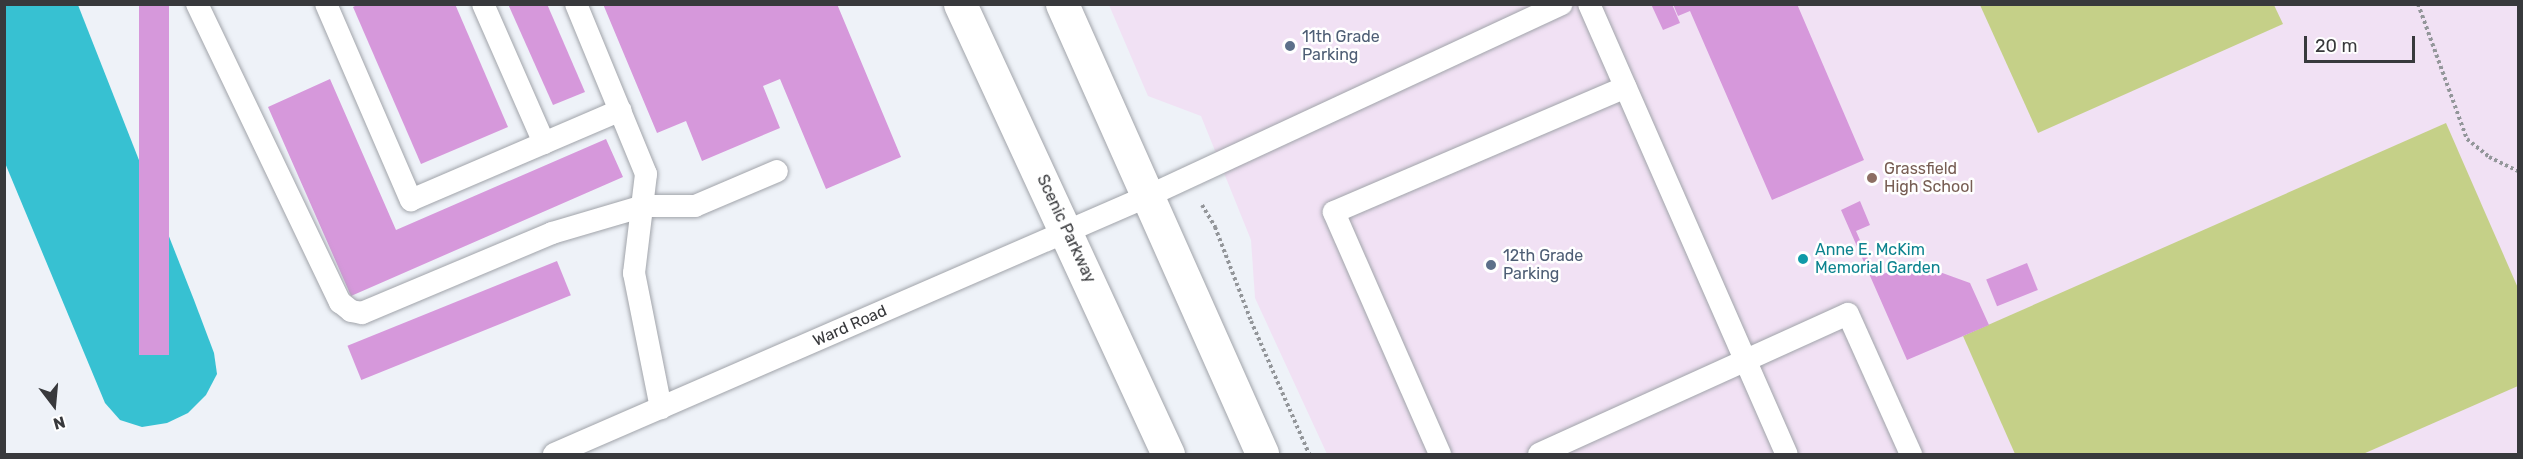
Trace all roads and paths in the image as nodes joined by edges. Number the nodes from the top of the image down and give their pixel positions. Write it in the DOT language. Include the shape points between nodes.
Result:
graph roads {
  1 [pos="197,4"];
  2 [pos="326,4"];
  3 [pos="483,4"];
  4 [pos="576,4"];
  5 [pos="960,4"];
  6 [pos="1062,4"];
  7 [pos="1561,4"];
  8 [pos="1589,4"];
  9 [pos="2418,4"];
  10 [pos="1625,87"];
  11 [pos="621,110"];
  12 [pos="544,143"];
  13 [pos="777,171"];
  14 [pos="2518,171"];
  15 [pos="1146,197"];
  16 [pos="644,206"];
  17 [pos="1067,231"];
  18 [pos="1747,363"];
  19 [pos="661,408"];
  20 [pos="554,454"];
  21 [pos="1168,454"];
  22 [pos="1262,454"];
  23 [pos="1440,454"];
  24 [pos="1539,454"];
  25 [pos="1787,454"];
  26 [pos="1911,454"];
  1 -- 16 [label="lane" via="340,302 351,311 362,313 552,233"];
  2 -- 12 [label="lane" via="411,200"];
  3 -- 12 [label="lane"];
  4 -- 11 [label="lane"];
  5 -- 17 [label="street, Scenic Parkway"];
  6 -- 15 [label="street"];
  7 -- 15 [label="lane, Ward Road"];
  8 -- 10 [label="lane"];
  9 -- 14 [label="path" via="2467,139 2489,157"];
  10 -- 18 [label="lane"];
  10 -- 23 [label="lane" via="1334,212"];
  11 -- 12 [label="lane"];
  11 -- 16 [label="lane" via="646,174"];
  13 -- 16 [label="lane" via="695,206"];
  15 -- 17 [label="lane, Ward Road"];
  15 -- 22 [label="street"];
  16 -- 19 [label="lane" via="634,273"];
  17 -- 19 [label="lane, Ward Road"];
  17 -- 21 [label="street, Scenic Parkway"];
  18 -- 24 [label="lane"];
  18 -- 25 [label="lane"];
  18 -- 26 [label="lane" via="1848,314"];
  19 -- 20 [label="lane, Ward Road"];
}
